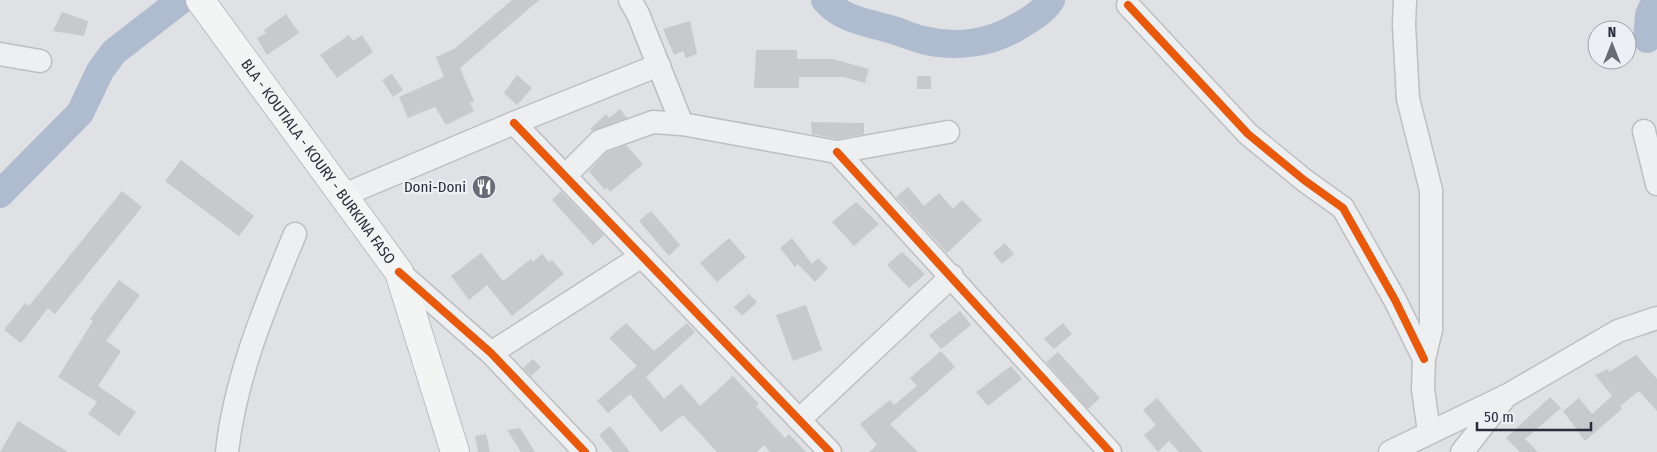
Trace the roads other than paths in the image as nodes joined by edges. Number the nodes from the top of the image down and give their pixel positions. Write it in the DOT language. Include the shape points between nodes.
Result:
graph roads {
  1 [pos="630,0"];
  2 [pos="1405,0"];
  3 [pos="1128,5"];
  4 [pos="207,11"];
  5 [pos="0,54"];
  6 [pos="40,60"];
  7 [pos="659,65"];
  8 [pos="514,122"];
  9 [pos="682,124"];
  10 [pos="1644,131"];
  11 [pos="948,132"];
  12 [pos="837,152"];
  13 [pos="565,176"];
  14 [pos="1657,184"];
  15 [pos="344,195"];
  16 [pos="295,234"];
  17 [pos="642,256"];
  18 [pos="399,272"];
  19 [pos="952,276"];
  20 [pos="1657,318"];
  21 [pos="491,354"];
  22 [pos="1424,359"];
  23 [pos="1508,395"];
  24 [pos="799,420"];
  25 [pos="1429,432"];
  26 [pos="574,449"];
  27 [pos="227,452"];
  28 [pos="455,452"];
  29 [pos="830,452"];
  30 [pos="1110,452"];
  31 [pos="1390,452"];
  32 [pos="1462,452"];
  1 -- 7 [label="street"];
  2 -- 22 [label="street" via="1408,99 1431,190 1431,330"];
  3 -- 22 [label="street" via="1248,134 1343,208"];
  4 -- 15 [label="main road, BLA - KOUTIALA - KOURY - BURKINA FASO"];
  5 -- 6 [label="street"];
  7 -- 8 [label="street"];
  7 -- 9 [label="street"];
  8 -- 13 [label="street"];
  8 -- 15 [label="street"];
  9 -- 12 [label="street"];
  9 -- 13 [label="street" via="653,122 600,141"];
  10 -- 14 [label="street"];
  11 -- 12 [label="street"];
  12 -- 19 [label="street"];
  13 -- 17 [label="street"];
  15 -- 18 [label="main road, BLA - KOUTIALA - KOURY - BURKINA FASO"];
  16 -- 27 [label="street" via="259,321 230,428"];
  17 -- 21 [label="street"];
  17 -- 24 [label="street"];
  18 -- 21 [label="street"];
  18 -- 28 [label="main road, BLA - KOUTIALA - KOURY - BURKINA FASO"];
  19 -- 24 [label="street"];
  19 -- 30 [label="street"];
  20 -- 23 [label="street" via="1618,331"];
  21 -- 26 [label="street"];
  22 -- 25 [label="street" via="1423,389"];
  23 -- 25 [label="street"];
  23 -- 32 [label="street"];
  24 -- 29 [label="street"];
  25 -- 31 [label="street"];
}
